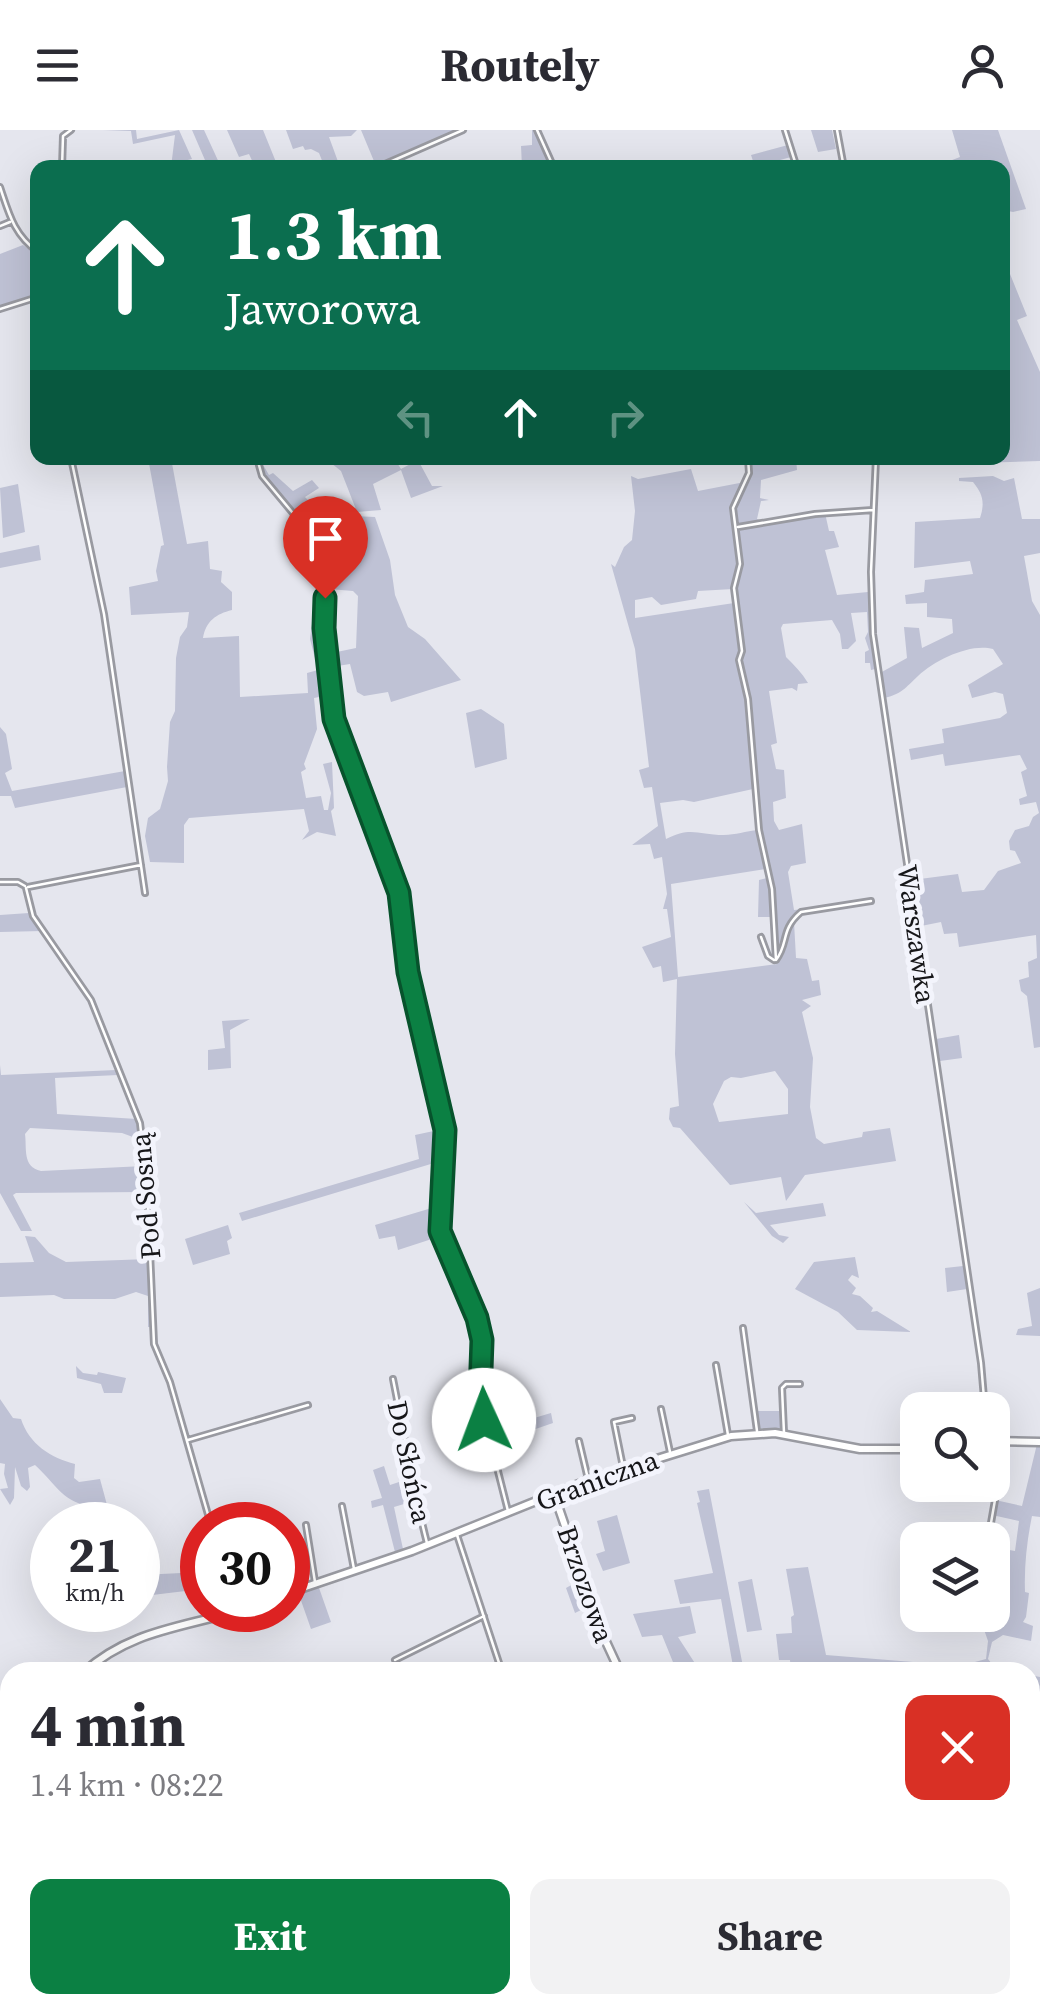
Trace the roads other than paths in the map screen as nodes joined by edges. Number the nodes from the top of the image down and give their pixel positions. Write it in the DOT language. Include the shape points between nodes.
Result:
graph roads {
  1 [pos="72,130"];
  2 [pos="464,130"];
  3 [pos="537,130"];
  4 [pos="785,130"];
  5 [pos="837,130"];
  6 [pos="62,160"];
  7 [pos="395,160"];
  8 [pos="550,160"];
  9 [pos="794,160"];
  10 [pos="843,160"];
  11 [pos="0,187"];
  12 [pos="11,221"];
  13 [pos="0,226"];
  14 [pos="30,245"];
  15 [pos="30,300"];
  16 [pos="0,309"];
  17 [pos="71,465"];
  18 [pos="258,465"];
  19 [pos="749,465"];
  20 [pos="876,465"];
  21 [pos="874,510"];
  22 [pos="736,527"];
  23 [pos="141,865"];
  24 [pos="0,882"];
  25 [pos="26,888"];
  26 [pos="145,893"];
  27 [pos="871,901"];
  28 [pos="761,937"];
  29 [pos="776,960"];
  30 [pos="743,1328"];
  31 [pos="716,1364"];
  32 [pos="393,1379"];
  33 [pos="800,1384"];
  34 [pos="984,1392"];
  35 [pos="308,1405"];
  36 [pos="661,1409"];
  37 [pos="632,1418"];
  38 [pos="757,1433"];
  39 [pos="784,1434"];
  40 [pos="728,1437"];
  41 [pos="1010,1440"];
  42 [pos="187,1441"];
  43 [pos="579,1441"];
  44 [pos="1040,1442"];
  45 [pos="900,1450"];
  46 [pos="670,1454"];
  47 [pos="624,1469"];
  48 [pos="588,1481"];
  49 [pos="554,1494"];
  50 [pos="204,1502"];
  51 [pos="342,1506"];
  52 [pos="508,1512"];
  53 [pos="456,1534"];
  54 [pos="428,1545"];
  55 [pos="310,1551"];
  56 [pos="355,1570"];
  57 [pos="315,1584"];
  58 [pos="310,1586"];
  59 [pos="485,1616"];
  60 [pos="180,1625"];
  61 [pos="395,1660"];
  62 [pos="96,1662"];
  63 [pos="499,1662"];
  64 [pos="615,1662"];
  1 -- 6 [label="street" via="63,136"];
  2 -- 7 [label="street"];
  3 -- 8 [label="street"];
  4 -- 9 [label="street"];
  5 -- 10 [label="street"];
  11 -- 12 [label="street"];
  12 -- 13 [label="street"];
  12 -- 14 [label="street"];
  15 -- 16 [label="street"];
  17 -- 23 [label="street" via="104,614"];
  18 -- 52 [label="street" via="322,567 336,728 399,893 408,972 445,1130 440,1231 477,1318 483,1412"];
  19 -- 22 [label="street" via="733,508"];
  20 -- 21 [label="street, Warszawka"];
  21 -- 22 [label="street"];
  21 -- 34 [label="street, Warszawka" via="872,634"];
  22 -- 29 [label="street" via="739,660"];
  23 -- 25 [label="street"];
  23 -- 26 [label="street"];
  24 -- 25 [label="street"];
  25 -- 42 [label="street, Pod Sosną" via="33,916 91,1000 140,1123 154,1344"];
  27 -- 29 [label="street" via="801,912 785,930"];
  28 -- 29 [label="street"];
  30 -- 38 [label="street"];
  31 -- 40 [label="street"];
  32 -- 54 [label="street, Do Słońca"];
  33 -- 39 [label="street" via="782,1388"];
  35 -- 42 [label="street"];
  36 -- 46 [label="street"];
  37 -- 47 [label="street" via="614,1422"];
  38 -- 39 [label="street, Graniczna"];
  38 -- 40 [label="street, Graniczna"];
  39 -- 45 [label="street, Graniczna"];
  40 -- 46 [label="street, Graniczna"];
  41 -- 44 [label="street"];
  42 -- 50 [label="street, Pod Sosną"];
  43 -- 48 [label="street"];
  46 -- 47 [label="street, Graniczna"];
  47 -- 48 [label="street, Graniczna"];
  48 -- 49 [label="street, Graniczna"];
  49 -- 52 [label="street, Graniczna"];
  49 -- 64 [label="street, Brzozowa"];
  51 -- 56 [label="street"];
  52 -- 53 [label="street, Graniczna"];
  53 -- 54 [label="street, Graniczna"];
  53 -- 59 [label="street"];
  54 -- 56 [label="street, Graniczna"];
  55 -- 57 [label="street"];
  56 -- 57 [label="street, Graniczna"];
  57 -- 58 [label="street, Graniczna"];
  59 -- 61 [label="street"];
  59 -- 63 [label="street"];
  60 -- 62 [label="street" via="115,1647"];
}
